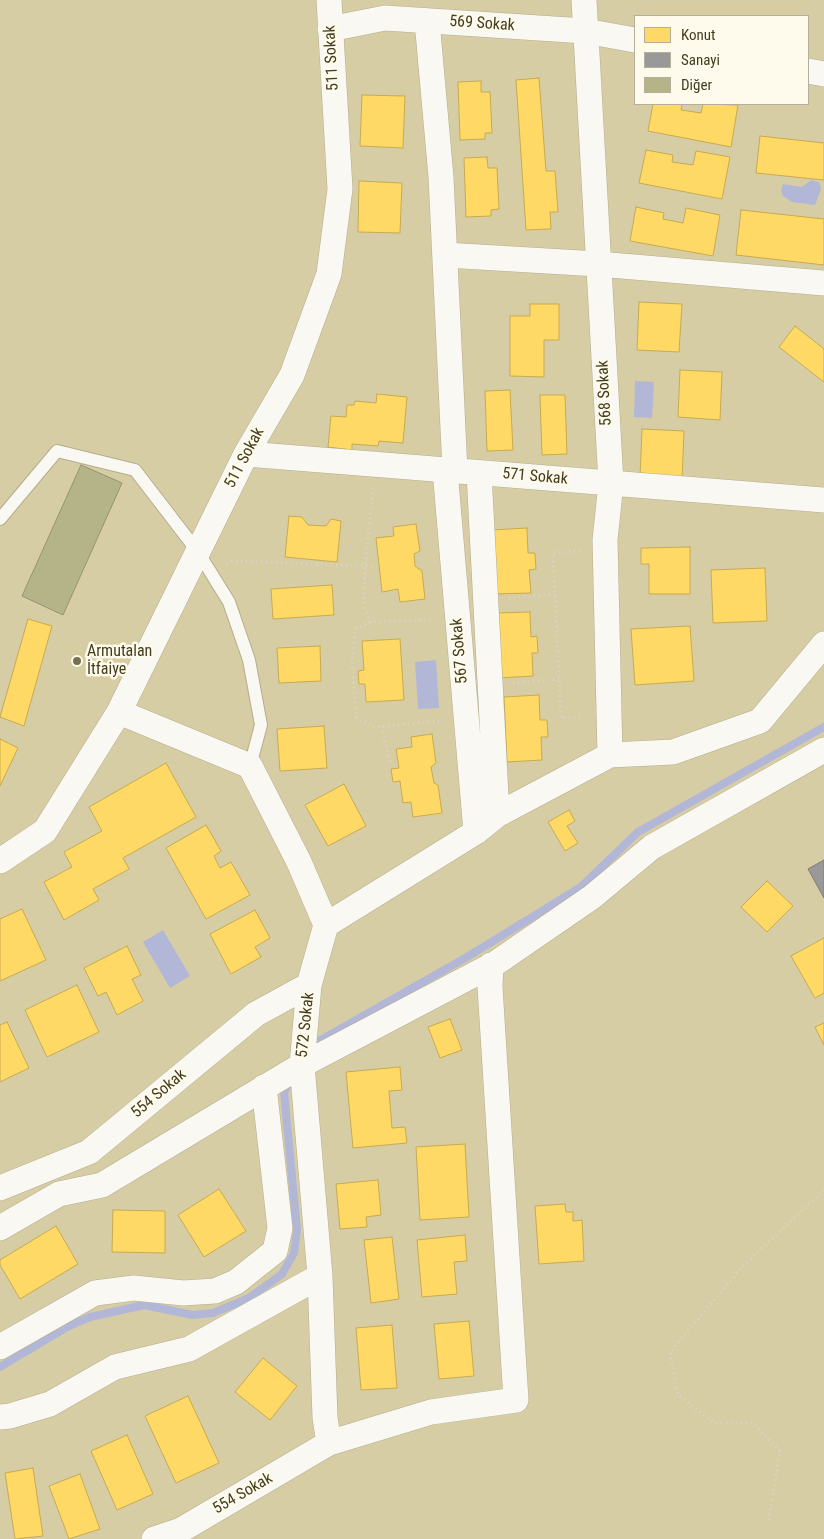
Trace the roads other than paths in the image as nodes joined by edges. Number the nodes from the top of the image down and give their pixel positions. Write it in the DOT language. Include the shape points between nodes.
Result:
graph roads {
  1 [pos="329,0"];
  2 [pos="584,0"];
  3 [pos="428,21"];
  4 [pos="330,29"];
  5 [pos="585,31"];
  6 [pos="634,40"];
  7 [pos="809,71"];
  8 [pos="824,74"];
  9 [pos="445,254"];
  10 [pos="598,264"];
  11 [pos="824,283"];
  12 [pos="246,454"];
  13 [pos="460,471"];
  14 [pos="611,483"];
  15 [pos="824,500"];
  16 [pos="0,519"];
  17 [pos="198,552"];
  18 [pos="824,644"];
  19 [pos="119,712"];
  20 [pos="824,750"];
  21 [pos="610,755"];
  22 [pos="250,766"];
  23 [pos="496,815"];
  24 [pos="476,832"];
  25 [pos="0,862"];
  26 [pos="326,925"];
  27 [pos="491,965"];
  28 [pos="310,985"];
  29 [pos="302,1065"];
  30 [pos="264,1087"];
  31 [pos="0,1188"];
  32 [pos="0,1228"];
  33 [pos="320,1276"];
  34 [pos="0,1347"];
  35 [pos="0,1417"];
  36 [pos="329,1443"];
  37 [pos="154,1539"];
  1 -- 4 [label="street, 511 Sokak"];
  2 -- 5 [label="street, 568 Sokak"];
  3 -- 4 [label="street, 569 Sokak" via="385,18"];
  3 -- 5 [label="street, 569 Sokak"];
  3 -- 9 [label="street" via="442,176"];
  4 -- 12 [label="street, 511 Sokak" via="340,189 328,274 292,375"];
  5 -- 6 [label="street, 569 Sokak"];
  5 -- 10 [label="street, 568 Sokak"];
  7 -- 8 [label="street"];
  9 -- 10 [label="street"];
  9 -- 13 [label="street"];
  10 -- 11 [label="street"];
  10 -- 14 [label="street, 568 Sokak"];
  12 -- 13 [label="street, 571 Sokak"];
  12 -- 17 [label="street, 511 Sokak"];
  13 -- 14 [label="street, 571 Sokak"];
  13 -- 23 [label="street, 567 Sokak" via="486,600"];
  13 -- 24 [label="street, 567 Sokak"];
  14 -- 15 [label="street, 571 Sokak"];
  14 -- 21 [label="street, 568 Sokak" via="606,549"];
  16 -- 17 [label="lane" via="57,451 135,470"];
  17 -- 19 [label="street, 511 Sokak"];
  17 -- 22 [label="lane" via="229,602 249,660 261,725"];
  18 -- 21 [label="street" via="760,721 673,752"];
  19 -- 22 [label="street"];
  19 -- 25 [label="street, 511 Sokak" via="46,831"];
  20 -- 27 [label="street" via="652,848 592,898"];
  21 -- 23 [label="street"];
  22 -- 26 [label="street" via="299,862"];
  23 -- 24 [label="street"];
  24 -- 26 [label="street"];
  26 -- 28 [label="street, 572 Sokak"];
  27 -- 29 [label="street"];
  27 -- 36 [label="street, 554 Sokak" via="516,1400 431,1412"];
  28 -- 29 [label="street, 572 Sokak"];
  28 -- 31 [label="street, 554 Sokak" via="256,1014 88,1152"];
  29 -- 30 [label="street"];
  29 -- 33 [label="street, 572 Sokak"];
  30 -- 32 [label="street" via="102,1185 59,1194"];
  30 -- 34 [label="street" via="280,1228 275,1251 236,1282 215,1291 183,1293 134,1288 96,1293"];
  33 -- 35 [label="street" via="189,1349 115,1367 50,1404"];
  33 -- 36 [label="street, 572 Sokak" via="325,1418"];
  36 -- 37 [label="street, 554 Sokak" via="181,1530"];
}
